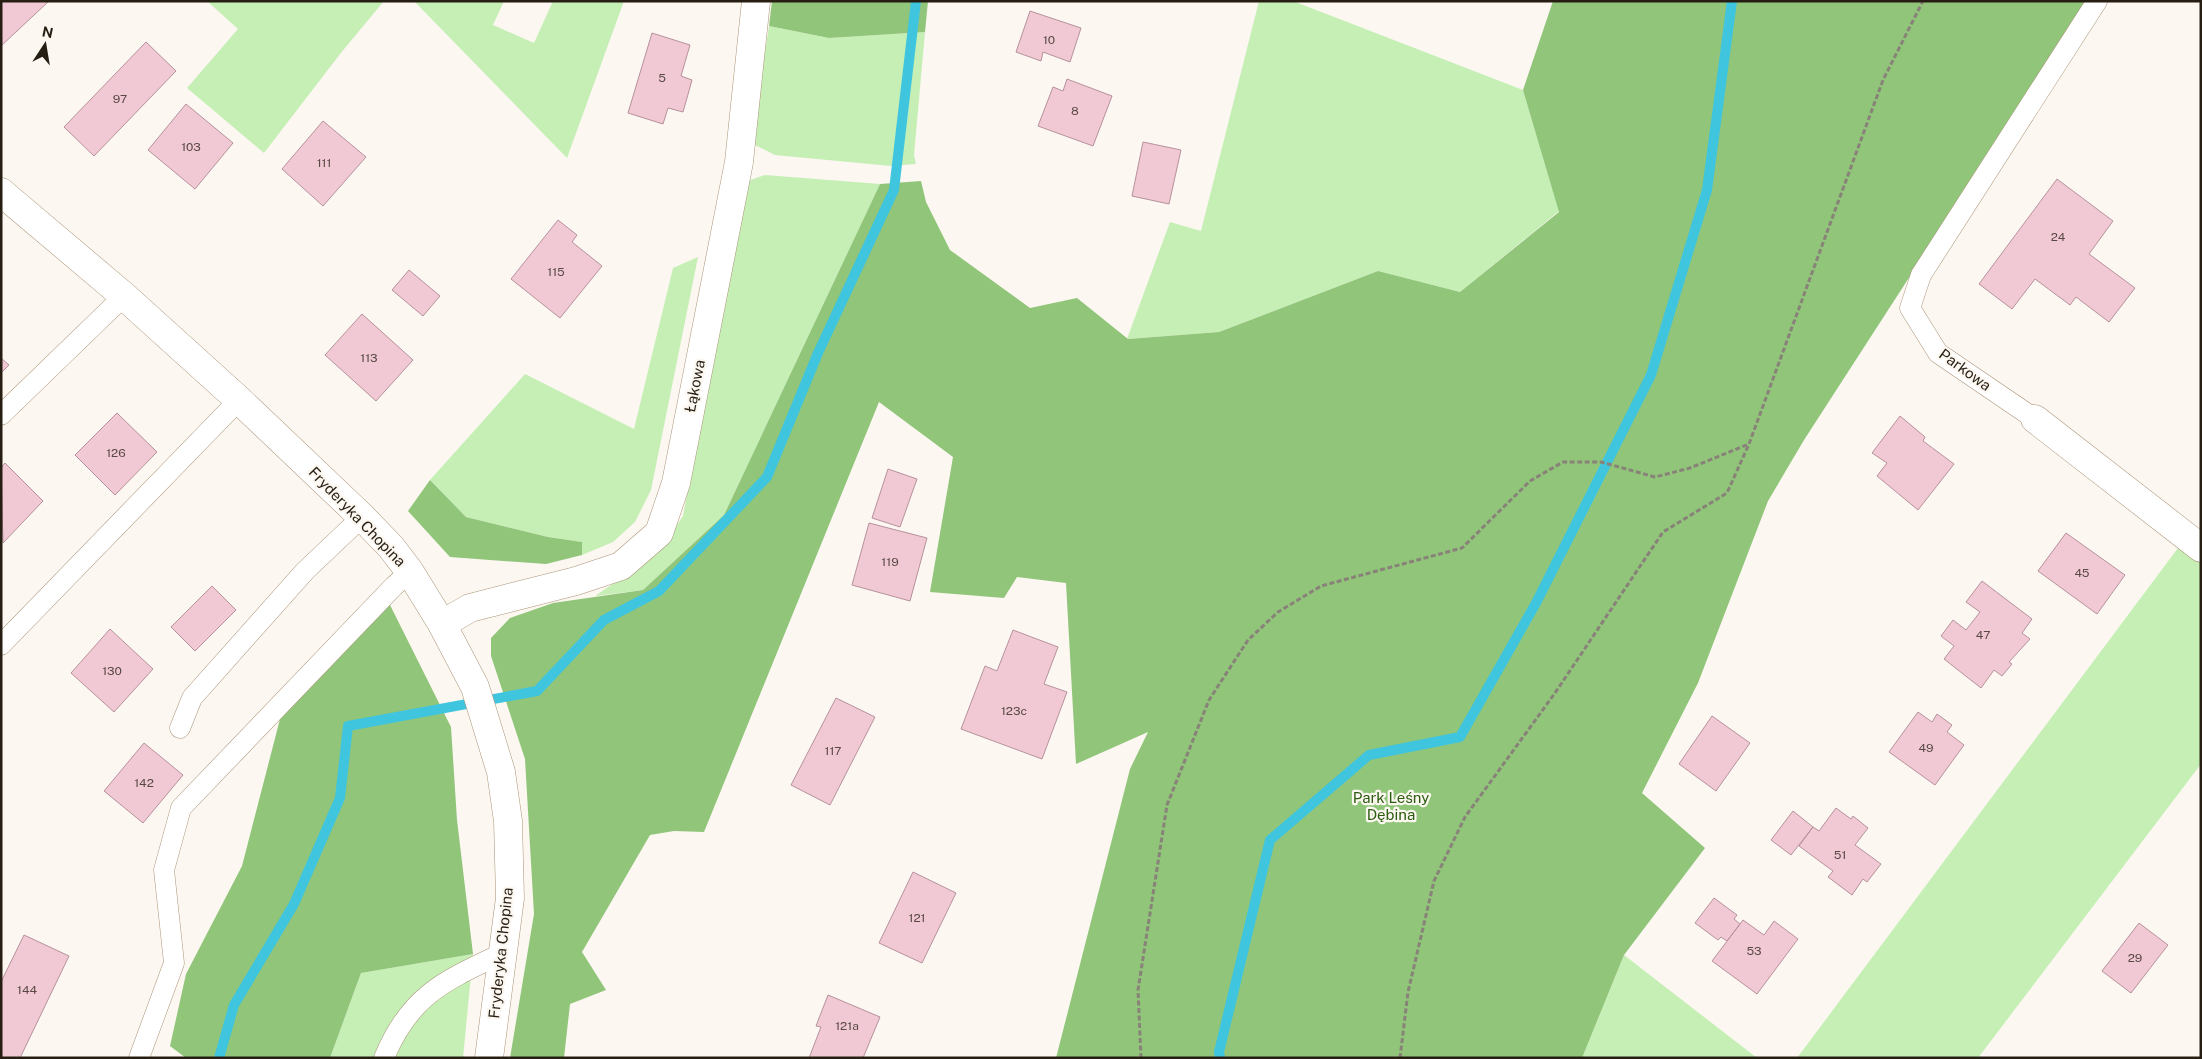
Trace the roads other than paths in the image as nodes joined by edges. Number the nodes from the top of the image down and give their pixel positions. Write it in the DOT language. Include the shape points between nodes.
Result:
graph roads {
  1 [pos="756,1"];
  2 [pos="2097,1"];
  3 [pos="1,192"];
  4 [pos="124,296"];
  5 [pos="239,400"];
  6 [pos="1,415"];
  7 [pos="2035,420"];
  8 [pos="362,518"];
  9 [pos="2201,548"];
  10 [pos="410,572"];
  11 [pos="442,624"];
  12 [pos="1,645"];
  13 [pos="180,728"];
  14 [pos="502,953"];
  15 [pos="139,1058"];
  16 [pos="384,1058"];
  17 [pos="489,1058"];
  1 -- 11 [label="street, Łąkowa" via="739,162 676,483 658,533 621,566 470,608"];
  2 -- 7 [label="lane, Parkowa" via="1920,275 1910,308 1938,353"];
  3 -- 4 [label="street, Fryderyka Chopina"];
  4 -- 5 [label="street, Fryderyka Chopina"];
  4 -- 6 [label="lane"];
  5 -- 8 [label="street, Fryderyka Chopina"];
  5 -- 12 [label="lane"];
  7 -- 9 [label="street, Parkowa"];
  8 -- 10 [label="street, Fryderyka Chopina"];
  8 -- 13 [label="lane" via="305,571 192,698"];
  10 -- 11 [label="street, Fryderyka Chopina"];
  10 -- 15 [label="lane" via="181,808 164,870 174,963"];
  11 -- 14 [label="street, Fryderyka Chopina" via="475,687 501,772 508,821 510,898"];
  14 -- 16 [label="lane" via="453,977 420,999 393,1035"];
  14 -- 17 [label="street, Fryderyka Chopina"];
}
